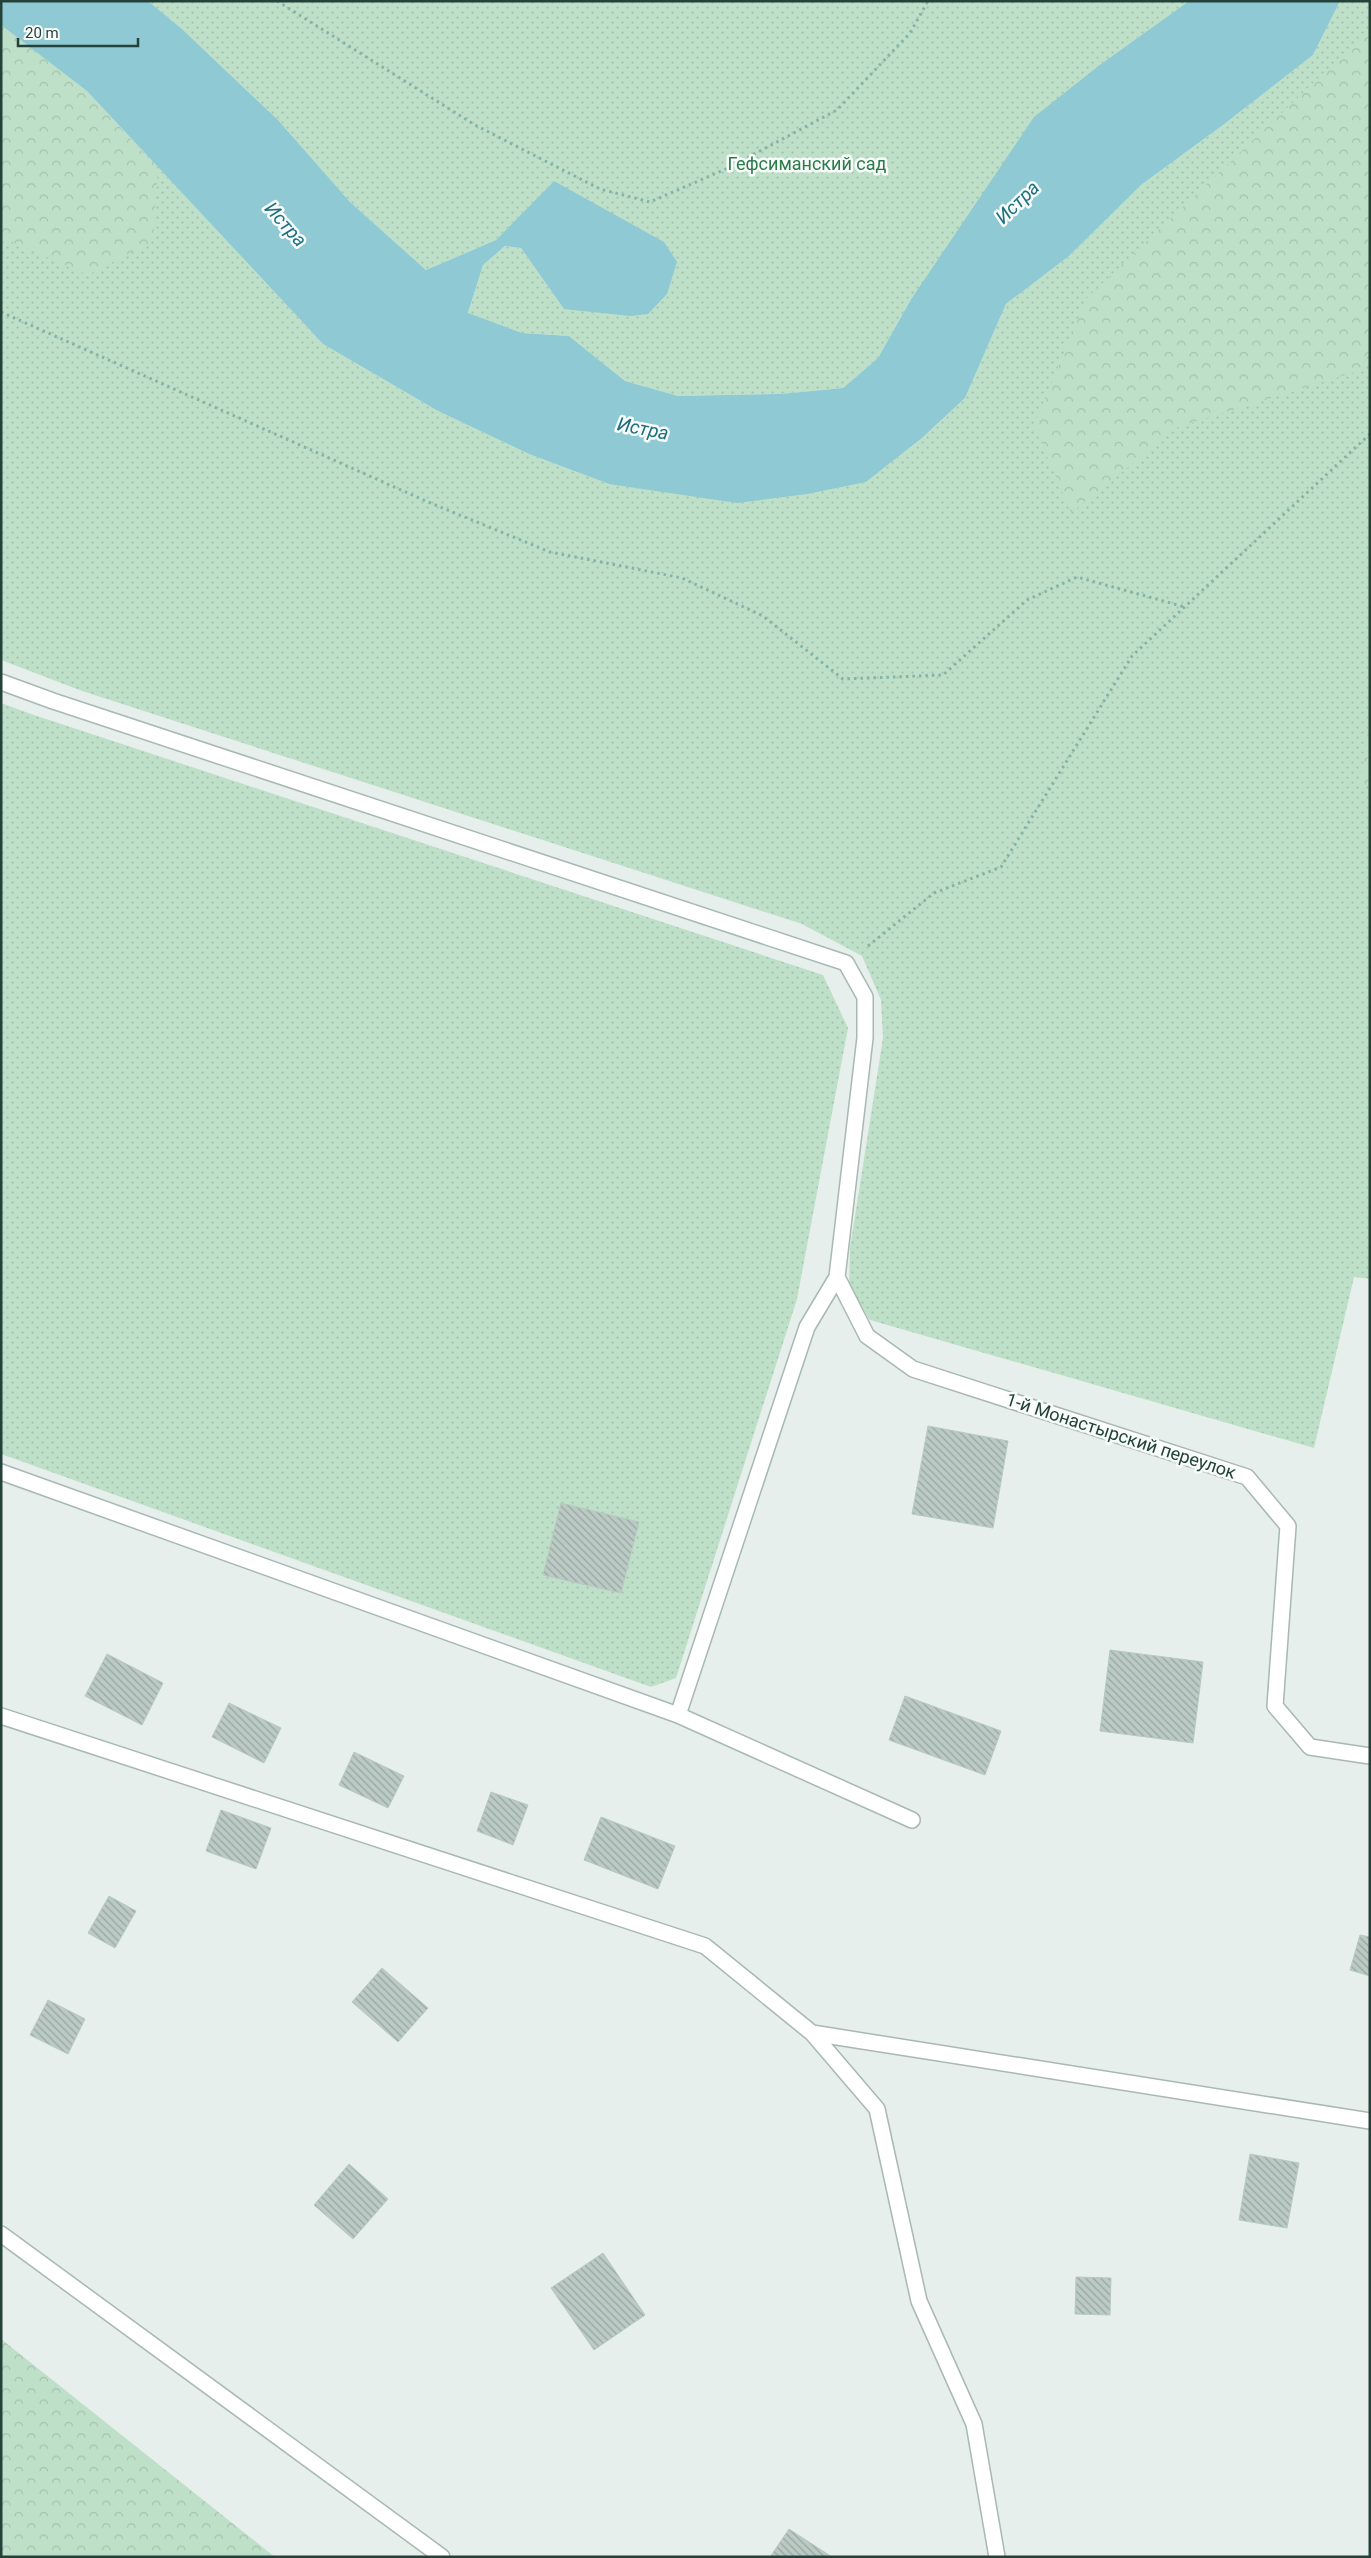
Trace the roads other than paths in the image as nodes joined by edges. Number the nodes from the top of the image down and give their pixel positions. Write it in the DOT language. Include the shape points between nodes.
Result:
graph roads {
  1 [pos="1,682"];
  2 [pos="838,1277"];
  3 [pos="1,1472"];
  4 [pos="678,1715"];
  5 [pos="1,1716"];
  6 [pos="1370,1756"];
  7 [pos="912,1820"];
  8 [pos="812,2033"];
  9 [pos="1370,2121"];
  10 [pos="1,2234"];
  11 [pos="442,2557"];
  12 [pos="998,2557"];
  1 -- 2 [label="street" via="846,964 865,997 865,1038"];
  2 -- 4 [label="street" via="807,1327"];
  2 -- 6 [label="street, 1-й Монастырский переулок" via="867,1336 913,1369 1247,1476 1288,1526 1276,1706 1310,1747"];
  3 -- 4 [label="street"];
  4 -- 7 [label="street"];
  5 -- 8 [label="street" via="705,1946"];
  8 -- 9 [label="street"];
  8 -- 12 [label="street" via="877,2108 919,2301 974,2424"];
  10 -- 11 [label="street"];
}
